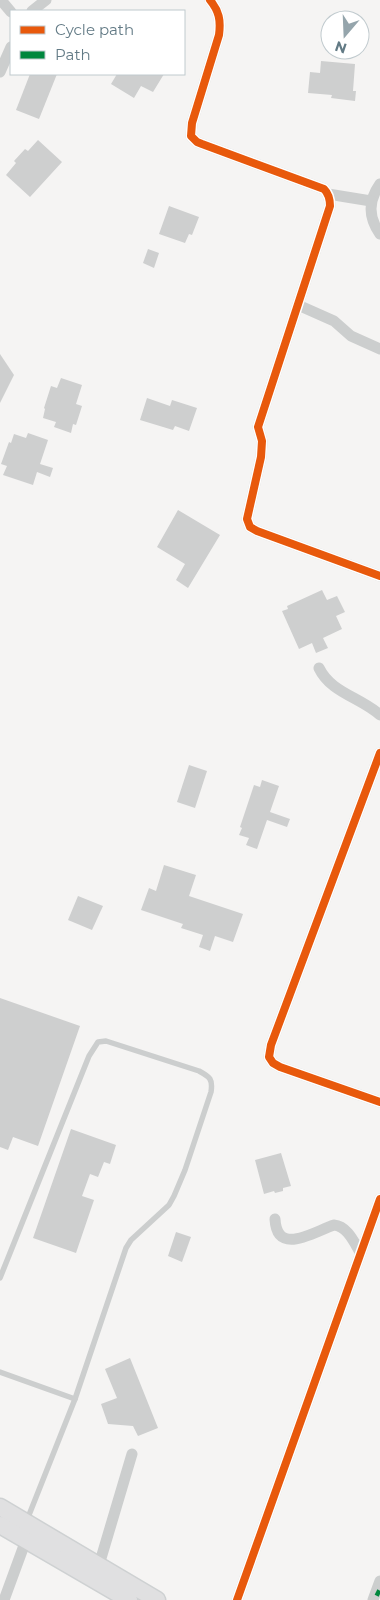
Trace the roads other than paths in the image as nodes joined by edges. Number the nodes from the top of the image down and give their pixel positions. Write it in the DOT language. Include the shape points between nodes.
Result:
graph roads {
  1 [pos="1,0"];
  2 [pos="46,0"];
  3 [pos="210,0"];
  4 [pos="33,10"];
  5 [pos="10,11"];
  6 [pos="10,49"];
  7 [pos="0,72"];
  8 [pos="380,184"];
  9 [pos="328,194"];
  10 [pos="371,200"];
  11 [pos="380,234"];
  12 [pos="298,305"];
  13 [pos="380,349"];
  14 [pos="380,576"];
  15 [pos="319,668"];
  16 [pos="380,715"];
  17 [pos="380,753"];
  18 [pos="380,1102"];
  19 [pos="380,1199"];
  20 [pos="275,1219"];
  21 [pos="360,1252"];
  22 [pos="0,1278"];
  23 [pos="0,1372"];
  24 [pos="75,1399"];
  25 [pos="132,1454"];
  26 [pos="0,1507"];
  27 [pos="26,1522"];
  28 [pos="0,1525"];
  29 [pos="26,1540"];
  30 [pos="99,1565"];
  31 [pos="380,1581"];
  32 [pos="5,1582"];
  33 [pos="376,1595"];
  34 [pos="3,1598"];
  35 [pos="130,1600"];
  36 [pos="157,1600"];
  37 [pos="238,1600"];
  1 -- 5 [label="street"];
  2 -- 4 [label="street"];
  3 -- 9 [label="street" via="219,13 221,25 191,136 202,144 324,188"];
  6 -- 7 [label="street"];
  8 -- 10 [label="street"];
  9 -- 10 [label="street"];
  9 -- 12 [label="street" via="330,206"];
  10 -- 11 [label="street" via="372,219"];
  12 -- 13 [label="street" via="326,317 358,340"];
  12 -- 14 [label="street" via="258,427 262,441 261,457 247,519 250,527 257,531"];
  15 -- 16 [label="street" via="331,685"];
  17 -- 18 [label="street" via="269,1057 280,1067"];
  19 -- 21 [label="street"];
  20 -- 21 [label="street" via="280,1234 292,1240 339,1226"];
  21 -- 37 [label="street"];
  22 -- 24 [label="lane" via="89,1056 98,1042 106,1040 210,1077 211,1092 179,1186 168,1204 126,1248"];
  23 -- 24 [label="lane"];
  24 -- 27 [label="lane"];
  25 -- 30 [label="street"];
  26 -- 27 [label="street"];
  27 -- 30 [label="street"];
  28 -- 29 [label="street"];
  29 -- 32 [label="street"];
  29 -- 35 [label="street"];
  30 -- 36 [label="street"];
  31 -- 33 [label="street"];
  32 -- 34 [label="street"];
}
